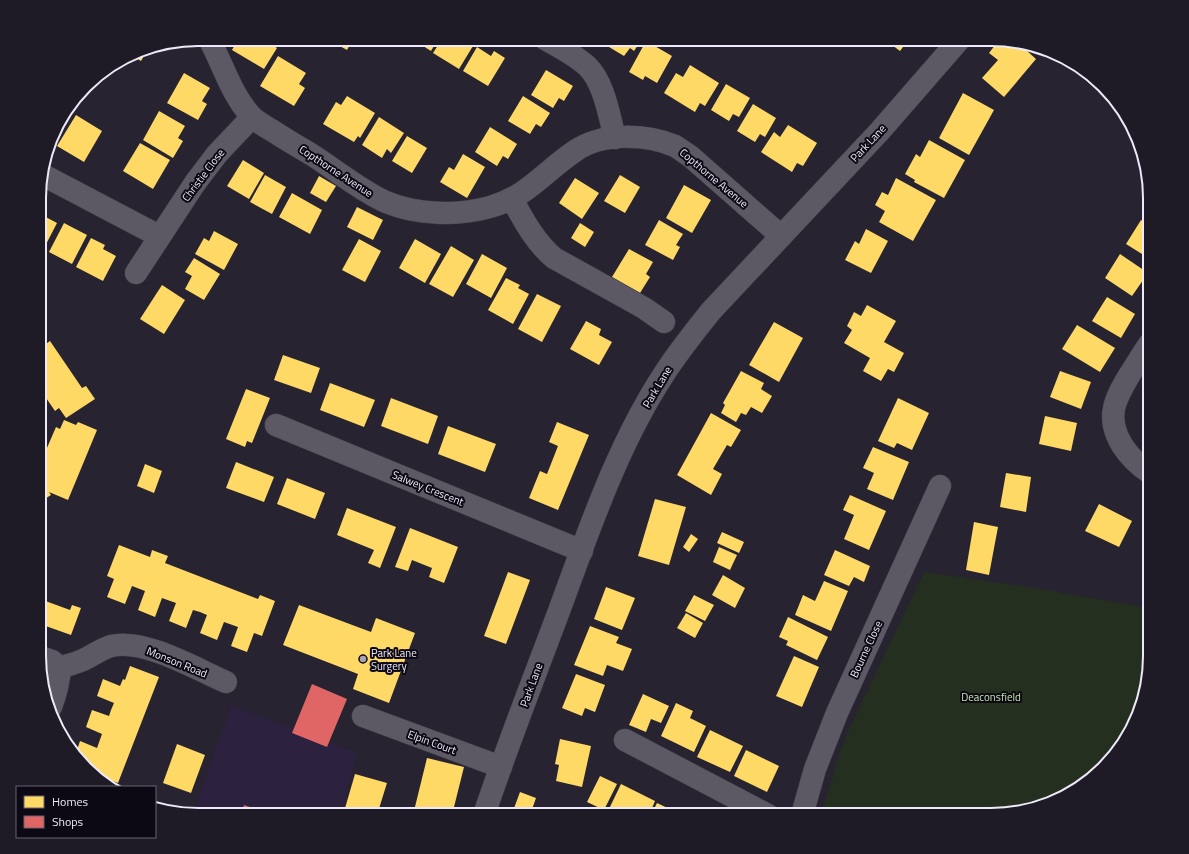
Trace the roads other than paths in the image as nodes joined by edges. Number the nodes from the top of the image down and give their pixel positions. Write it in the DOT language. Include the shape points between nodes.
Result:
graph roads {
  1 [pos="212,46"];
  2 [pos="556,46"];
  3 [pos="954,46"];
  4 [pos="252,117"];
  5 [pos="615,138"];
  6 [pos="47,177"];
  7 [pos="512,199"];
  8 [pos="159,236"];
  9 [pos="781,236"];
  10 [pos="136,273"];
  11 [pos="664,322"];
  12 [pos="1143,354"];
  13 [pos="276,425"];
  14 [pos="1143,468"];
  15 [pos="940,486"];
  16 [pos="582,551"];
  17 [pos="46,659"];
  18 [pos="60,668"];
  19 [pos="226,682"];
  20 [pos="53,702"];
  21 [pos="363,716"];
  22 [pos="625,740"];
  23 [pos="501,767"];
  24 [pos="486,808"];
  25 [pos="755,808"];
  26 [pos="804,808"];
  1 -- 4 [label="street, Copthorne Avenue" via="230,84"];
  2 -- 5 [label="street" via="586,65 594,74"];
  3 -- 9 [label="street, Park Lane" via="879,132"];
  4 -- 7 [label="street, Copthorne Avenue" via="386,202 429,212 449,212 490,207"];
  4 -- 8 [label="street, Christie Close" via="217,154"];
  5 -- 7 [label="street, Copthorne Avenue" via="596,141 577,149"];
  5 -- 9 [label="street, Copthorne Avenue" via="649,139 676,147 690,156"];
  6 -- 8 [label="street"];
  7 -- 11 [label="street" via="544,250"];
  8 -- 10 [label="street, Christie Close"];
  9 -- 16 [label="street, Park Lane" via="711,311 664,374 628,440"];
  12 -- 14 [label="street" via="1117,396 1113,417 1118,438 1126,451"];
  13 -- 16 [label="street, Salwey Crescent"];
  15 -- 26 [label="street, Bourne Close" via="837,713 815,769"];
  16 -- 23 [label="street, Park Lane"];
  17 -- 18 [label="street"];
  18 -- 19 [label="street, Monson Road" via="111,646 126,645 158,652"];
  18 -- 20 [label="street"];
  21 -- 23 [label="street, Elpin Court"];
  22 -- 25 [label="street"];
  23 -- 24 [label="street, Park Lane"];
}
